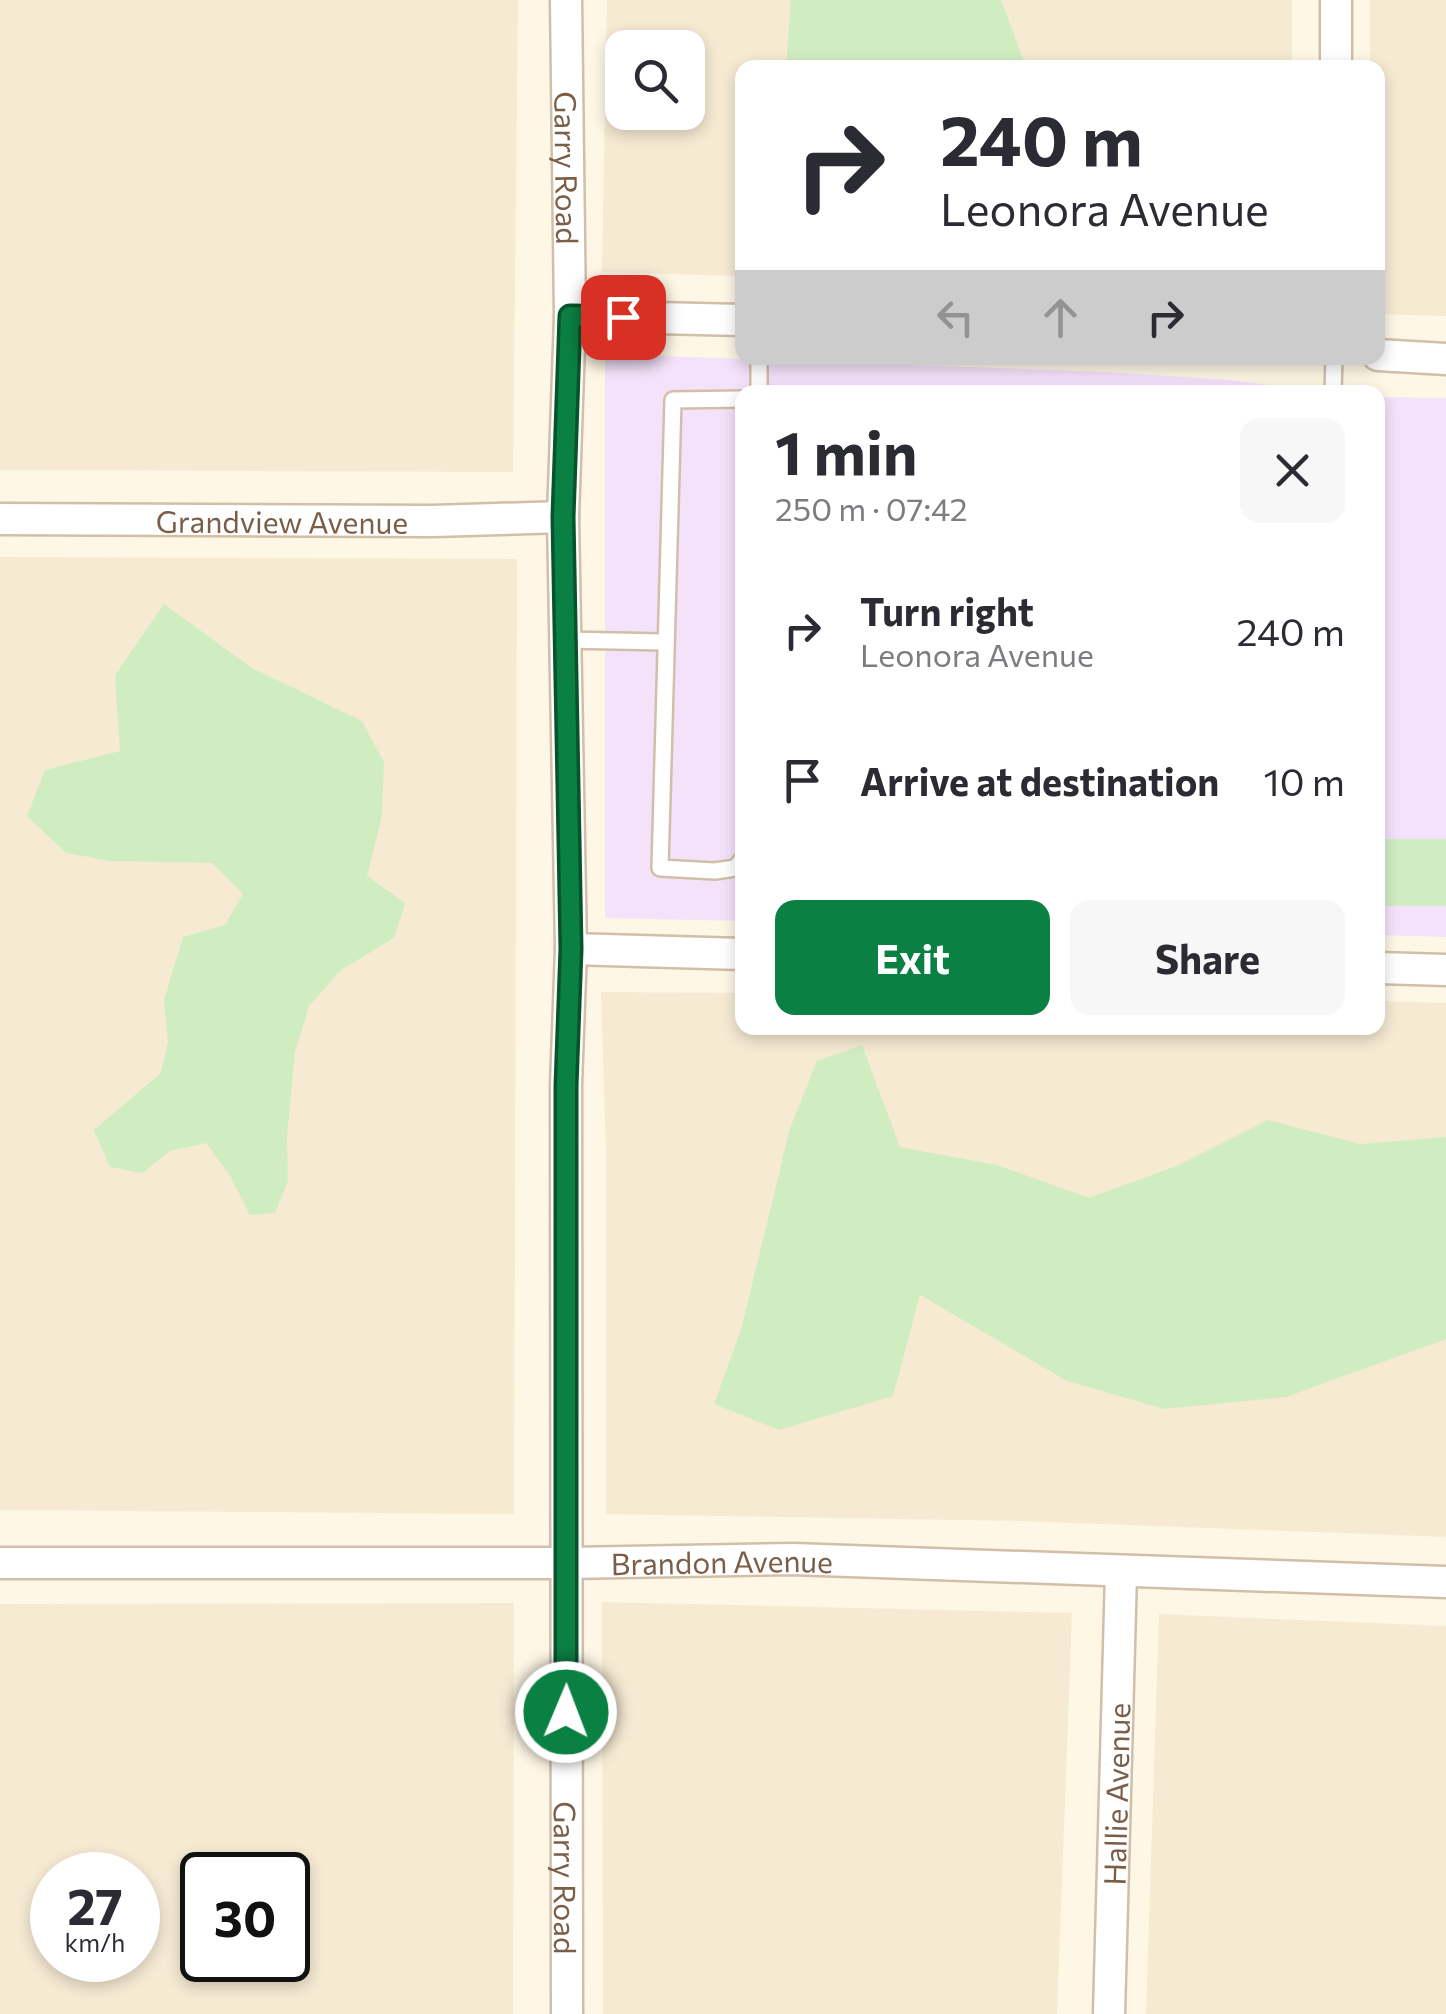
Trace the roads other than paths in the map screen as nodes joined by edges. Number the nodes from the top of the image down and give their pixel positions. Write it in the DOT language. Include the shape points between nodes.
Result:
graph roads {
  1 [pos="566,0"];
  2 [pos="1336,0"];
  3 [pos="1336,60"];
  4 [pos="570,316"];
  5 [pos="735,320"];
  6 [pos="1385,355"];
  7 [pos="1446,359"];
  8 [pos="735,399"];
  9 [pos="563,517"];
  10 [pos="0,519"];
  11 [pos="566,640"];
  12 [pos="664,642"];
  13 [pos="735,868"];
  14 [pos="571,949"];
  15 [pos="735,954"];
  16 [pos="1385,968"];
  17 [pos="1446,970"];
  18 [pos="0,1563"];
  19 [pos="568,1564"];
  20 [pos="1121,1573"];
  21 [pos="1446,1582"];
  22 [pos="567,2014"];
  23 [pos="1110,2014"];
  1 -- 4 [label="street, Garry Road"];
  2 -- 3 [label="street"];
  4 -- 5 [label="street"];
  4 -- 9 [label="street, Garry Road"];
  6 -- 7 [label="street"];
  8 -- 12 [label="lane" via="672,400"];
  9 -- 10 [label="street, Grandview Avenue"];
  9 -- 11 [label="street, Garry Road"];
  11 -- 12 [label="lane"];
  11 -- 14 [label="street, Garry Road"];
  12 -- 13 [label="lane" via="660,868"];
  14 -- 15 [label="street"];
  14 -- 19 [label="street, Garry Road"];
  16 -- 17 [label="street"];
  18 -- 19 [label="street, Brandon Avenue"];
  19 -- 20 [label="street, Brandon Avenue" via="793,1559"];
  19 -- 22 [label="street, Garry Road"];
  20 -- 21 [label="street, Brandon Avenue"];
  20 -- 23 [label="street, Hallie Avenue"];
}
